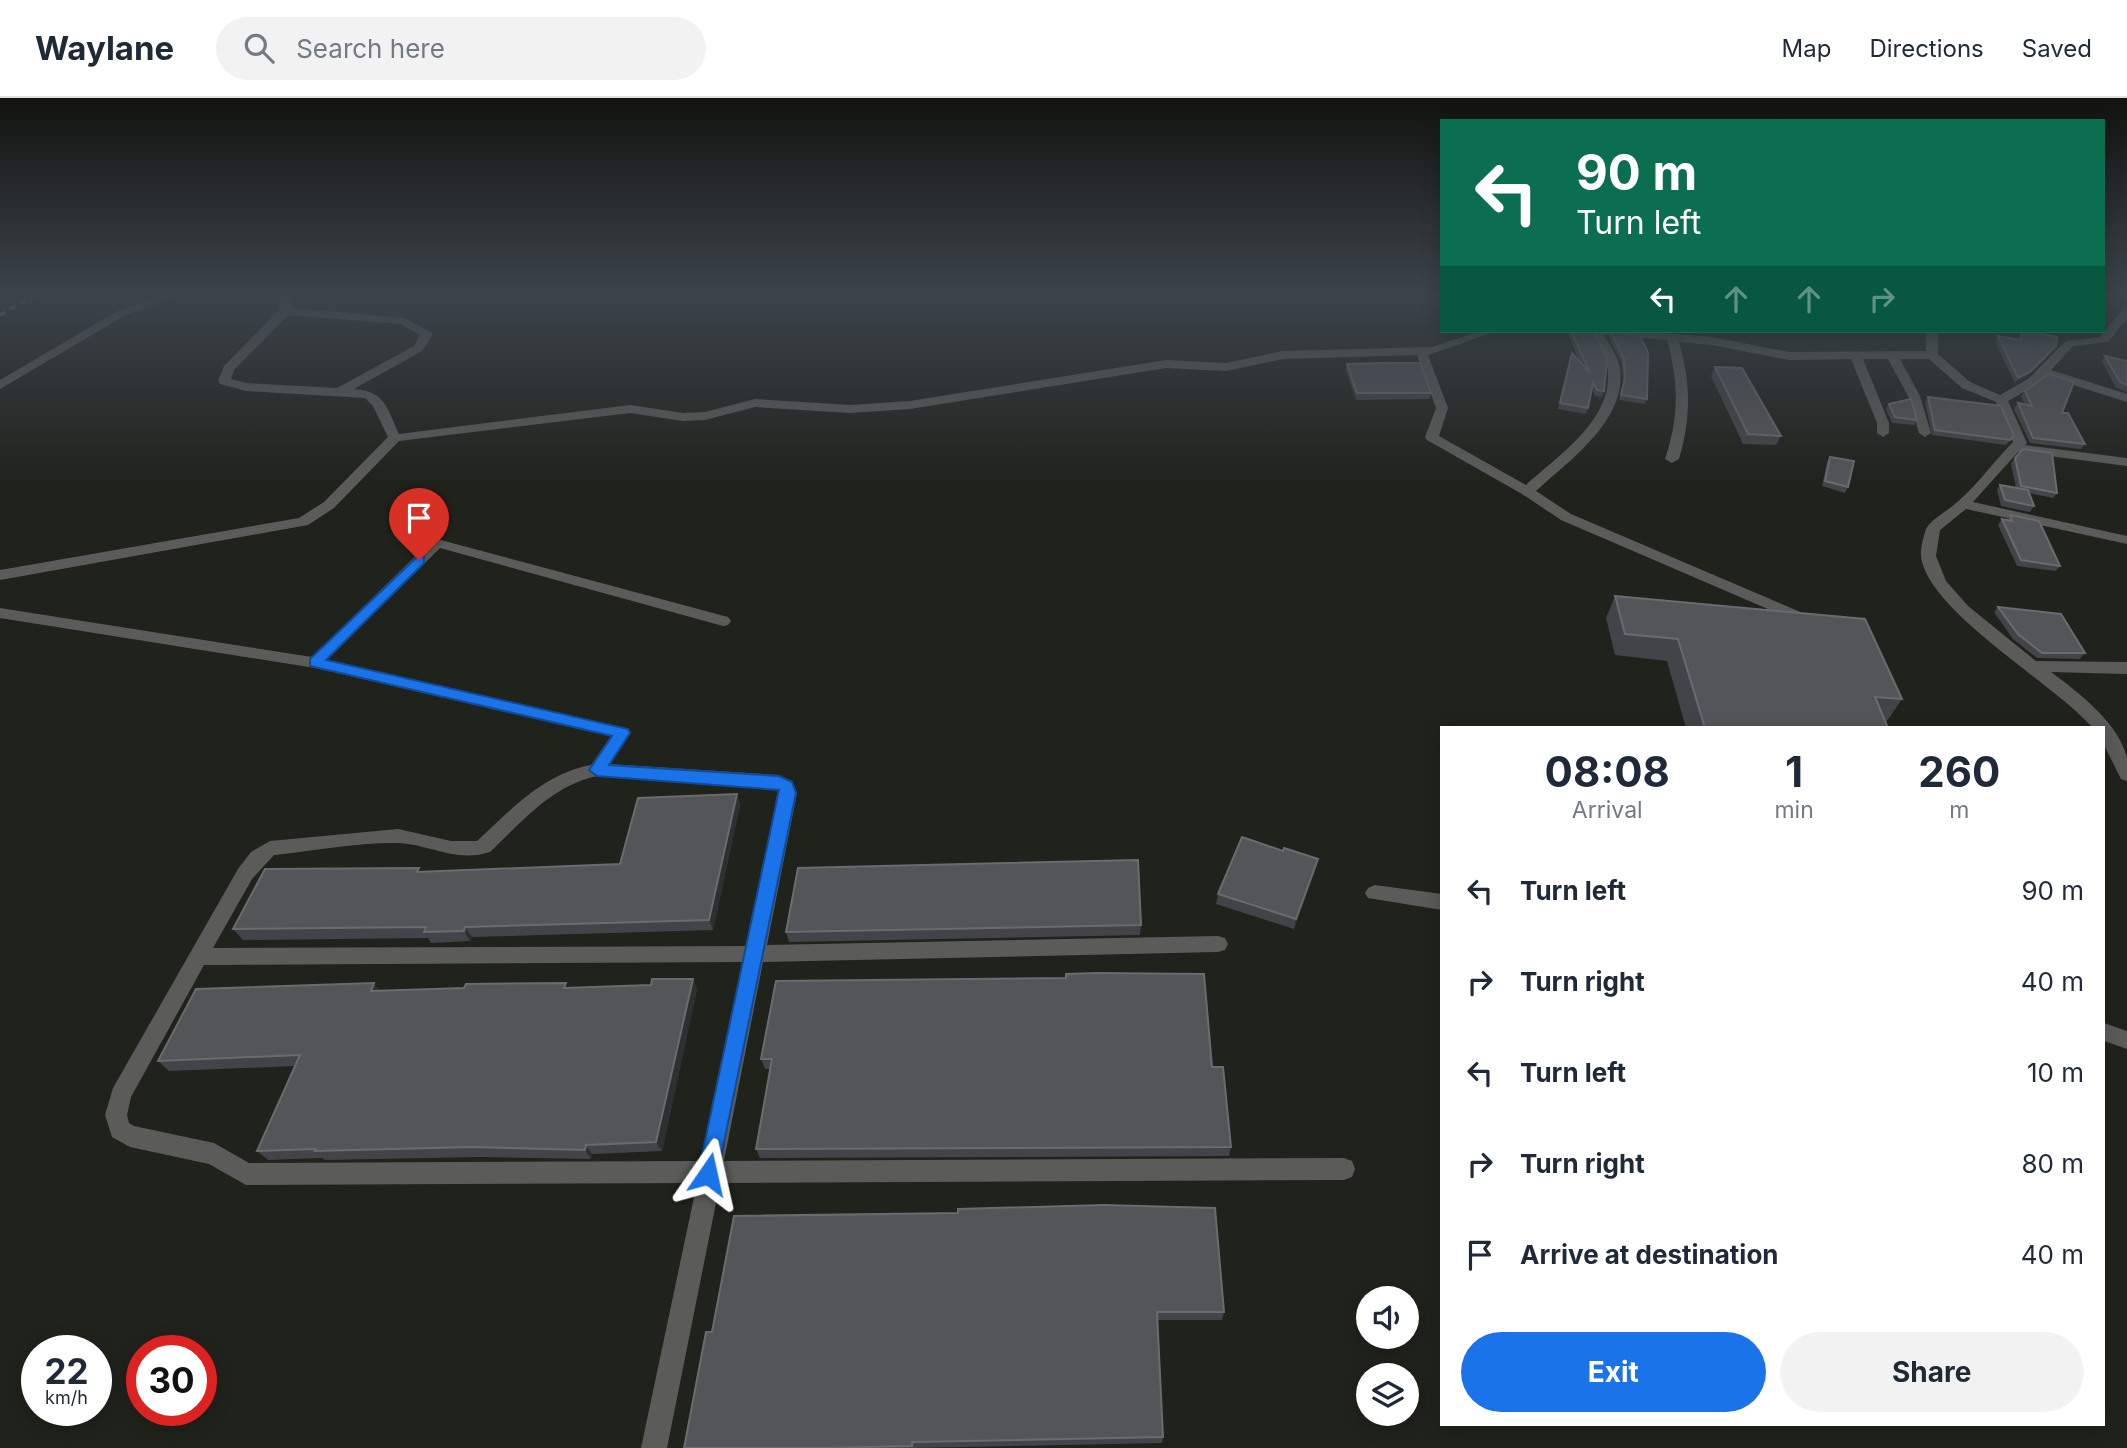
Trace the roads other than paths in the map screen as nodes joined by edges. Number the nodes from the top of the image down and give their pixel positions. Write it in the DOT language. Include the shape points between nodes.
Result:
graph roads {
  1 [pos="47,357"];
  2 [pos="240,357"];
  3 [pos="402,357"];
  4 [pos="1274,357"];
  5 [pos="1423,357"];
  6 [pos="1609,357"];
  7 [pos="1677,357"];
  8 [pos="1856,357"];
  9 [pos="1893,357"];
  10 [pos="1935,357"];
  11 [pos="2056,357"];
  12 [pos="2042,371"];
  13 [pos="0,385"];
  14 [pos="340,392"];
  15 [pos="2127,398"];
  16 [pos="2001,400"];
  17 [pos="1883,433"];
  18 [pos="1924,433"];
  19 [pos="395,438"];
  20 [pos="2015,448"];
  21 [pos="1672,459"];
  22 [pos="2127,461"];
  23 [pos="1527,491"];
  24 [pos="1963,504"];
  25 [pos="2127,540"];
  26 [pos="0,575"];
  27 [pos="0,613"];
  28 [pos="723,621"];
  29 [pos="1820,626"];
  30 [pos="315,663"];
  31 [pos="2033,666"];
  32 [pos="2127,668"];
  33 [pos="2100,726"];
  34 [pos="2105,733"];
  35 [pos="597,770"];
  36 [pos="2127,774"];
  37 [pos="1375,893"];
  38 [pos="1440,902"];
  39 [pos="1218,944"];
  40 [pos="753,954"];
  41 [pos="201,957"];
  42 [pos="2105,1032"];
  43 [pos="2127,1040"];
  44 [pos="1344,1169"];
  45 [pos="708,1174"];
  46 [pos="653,1448"];
  1 -- 13 [label="street"];
  2 -- 14 [label="street" via="224,381 246,387"];
  3 -- 14 [label="street"];
  4 -- 19 [label="street" via="1226,367 1166,364 910,405 850,409 755,403 683,417 630,409"];
  5 -- 23 [label="street" via="1442,408 1432,437"];
  6 -- 23 [label="street" via="1613,366 1611,402 1585,437"];
  7 -- 21 [label="street" via="1684,381 1685,418"];
  8 -- 17 [label="street"];
  9 -- 18 [label="street" via="1914,396"];
  10 -- 16 [label="street" via="1966,385"];
  11 -- 12 [label="street"];
  12 -- 15 [label="street" via="2108,396"];
  12 -- 16 [label="street"];
  14 -- 19 [label="street" via="368,394 379,404"];
  16 -- 20 [label="street" via="2020,443"];
  19 -- 26 [label="street" via="329,505 303,522"];
  20 -- 22 [label="street"];
  20 -- 24 [label="street"];
  23 -- 29 [label="street" via="1566,517"];
  24 -- 25 [label="street"];
  24 -- 31 [label="street" via="1933,530 1928,551 1937,582 1977,625"];
  27 -- 30 [label="street"];
  28 -- 30 [label="street" via="436,542"];
  30 -- 35 [label="street" via="623,733"];
  31 -- 32 [label="street"];
  31 -- 33 [label="street"];
  34 -- 36 [label="street"];
  35 -- 40 [label="street" via="786,786"];
  35 -- 41 [label="street" via="576,772 547,788 483,847 474,850 456,851 398,836 270,848 245,874"];
  37 -- 38 [label="street"];
  39 -- 40 [label="street"];
  40 -- 41 [label="street"];
  40 -- 45 [label="street"];
  41 -- 45 [label="street" via="121,1096 116,1115 120,1130 130,1136 214,1154 246,1174"];
  42 -- 43 [label="street"];
  44 -- 45 [label="street"];
  45 -- 46 [label="street"];
}
